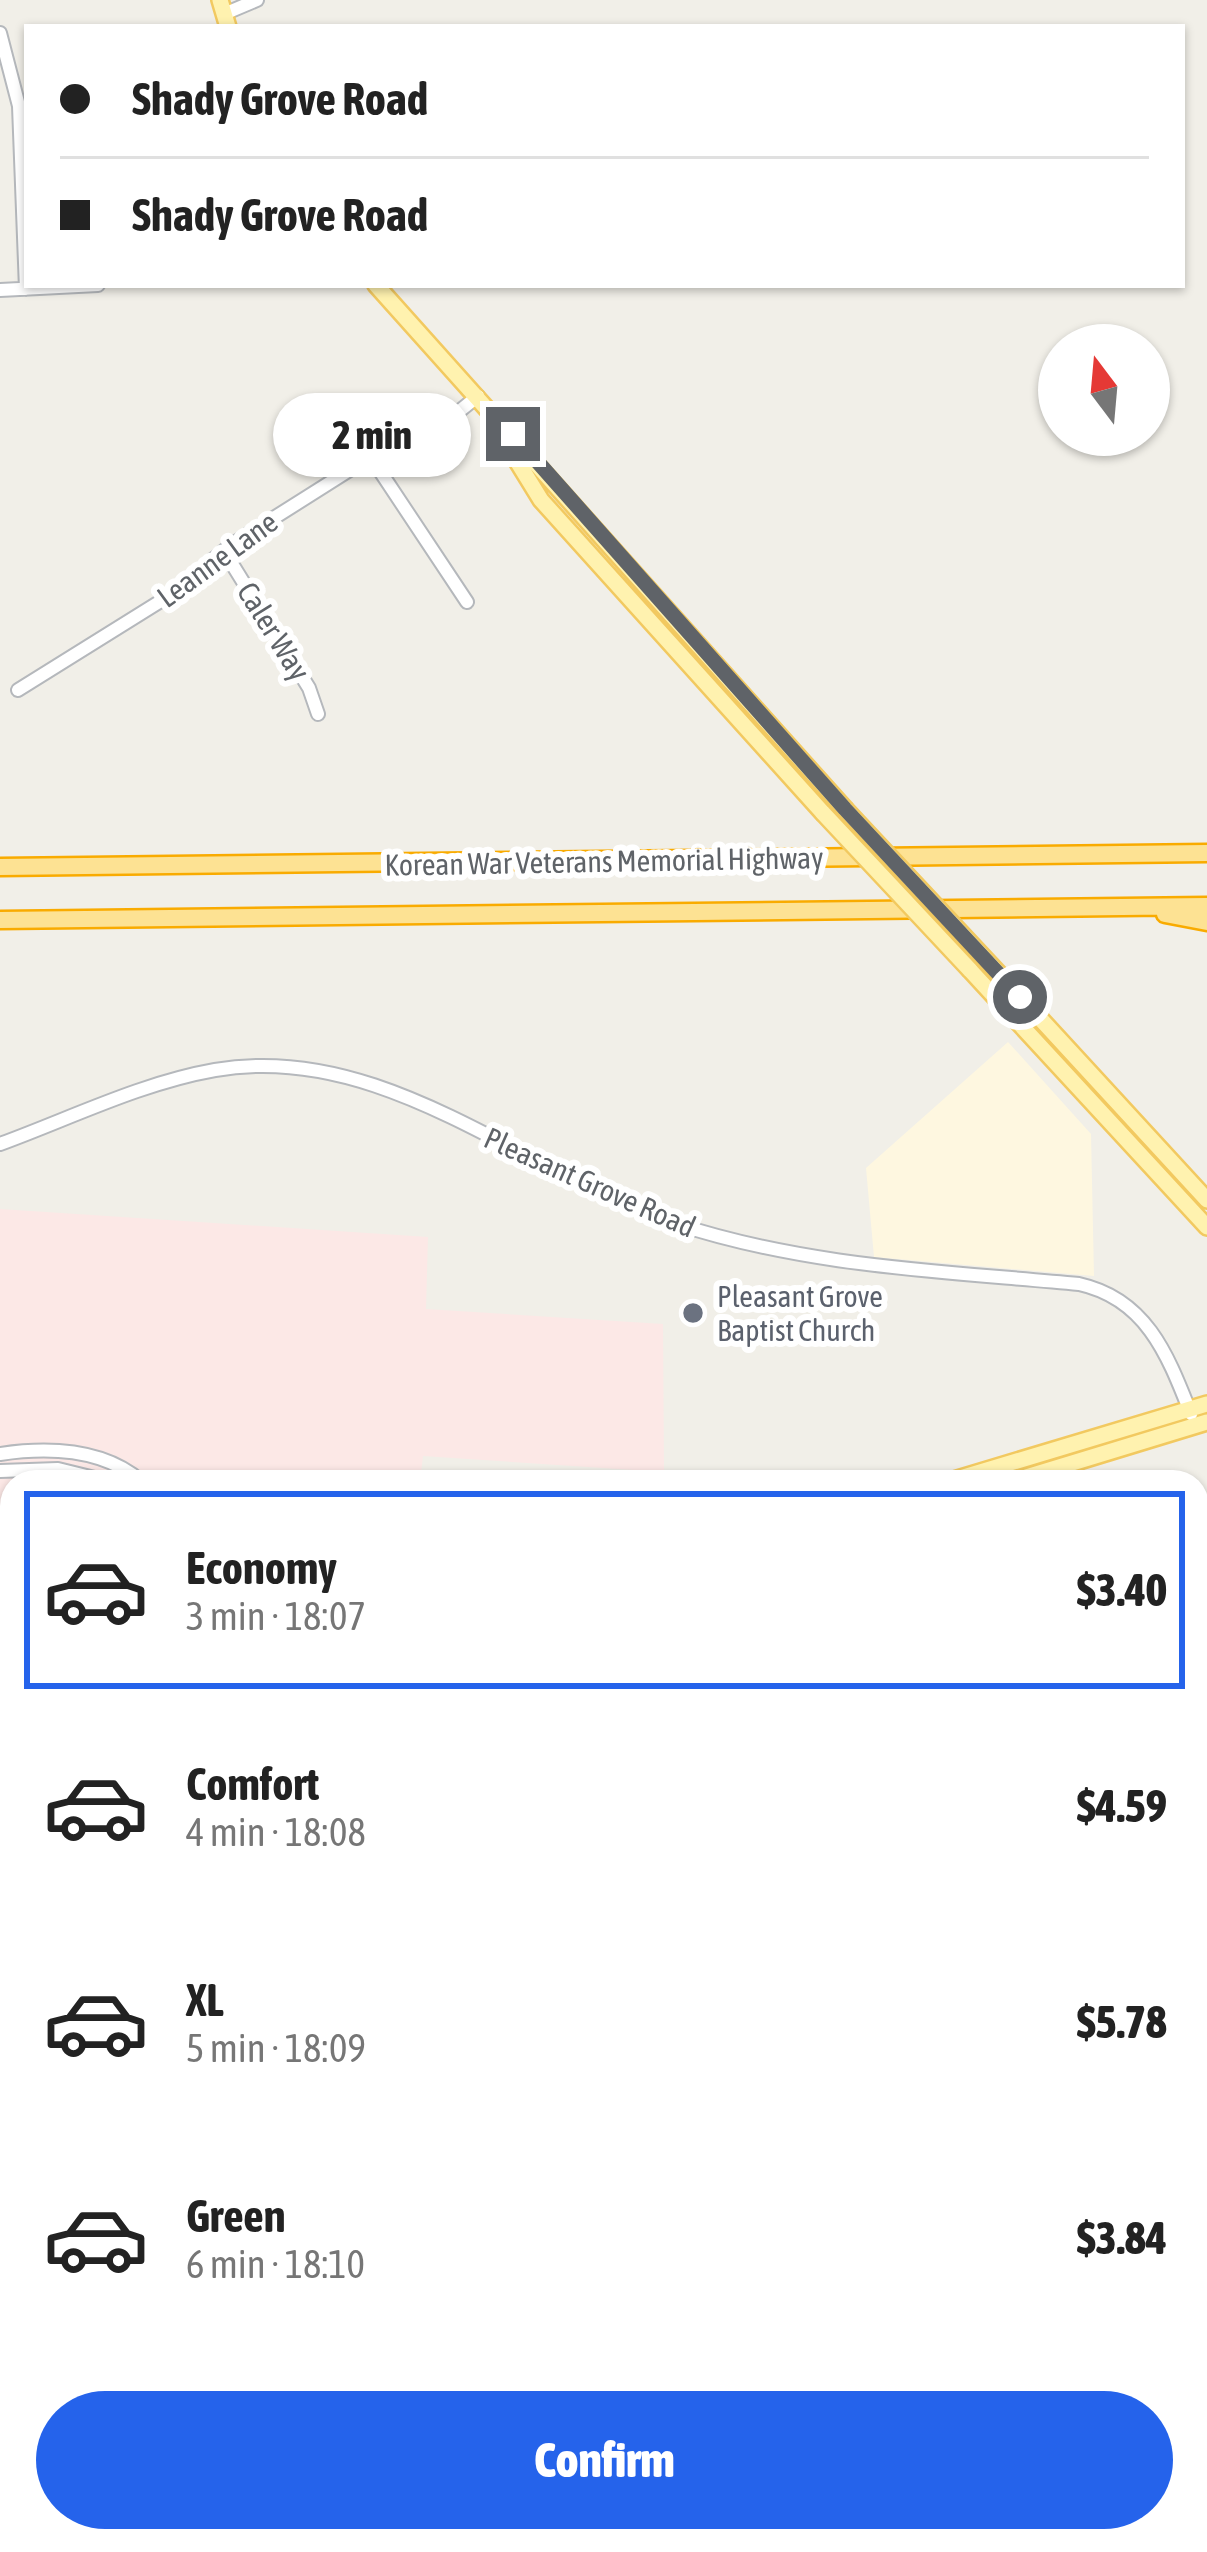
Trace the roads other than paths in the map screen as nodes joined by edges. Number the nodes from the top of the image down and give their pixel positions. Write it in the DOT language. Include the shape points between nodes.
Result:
graph roads {
  1 [pos="257,0"];
  2 [pos="224,14"];
  3 [pos="0,33"];
  4 [pos="24,228"];
  5 [pos="44,288"];
  6 [pos="379,288"];
  7 [pos="26,289"];
  8 [pos="0,290"];
  9 [pos="478,396"];
  10 [pos="372,459"];
  11 [pos="224,551"];
  12 [pos="466,602"];
  13 [pos="718,666"];
  14 [pos="703,679"];
  15 [pos="19,691"];
  16 [pos="318,714"];
  17 [pos="1207,853"];
  18 [pos="0,867"];
  19 [pos="1207,906"];
  20 [pos="1123,907"];
  21 [pos="0,920"];
  22 [pos="1207,922"];
  23 [pos="0,1144"];
  24 [pos="1207,1200"];
  25 [pos="1207,1227"];
  26 [pos="1207,1403"];
  27 [pos="1197,1419"];
  28 [pos="0,1454"];
  29 [pos="29,1470"];
  30 [pos="62,1470"];
  31 [pos="123,1470"];
  32 [pos="995,1470"];
  33 [pos="1046,1470"];
  1 -- 2 [label="street"];
  3 -- 4 [label="street" via="20,106"];
  5 -- 7 [label="street"];
  6 -- 9 [label="main road"];
  7 -- 8 [label="street"];
  9 -- 10 [label="street, Leanne Lane" via="420,443"];
  9 -- 13 [label="main road"];
  9 -- 14 [label="main road" via="541,500"];
  10 -- 11 [label="street, Leanne Lane"];
  10 -- 12 [label="street"];
  11 -- 15 [label="street, Leanne Lane"];
  11 -- 16 [label="street, Caler Way"];
  13 -- 14 [label="main road"];
  13 -- 24 [label="main road, bridge"];
  14 -- 25 [label="main road, bridge"];
  17 -- 18 [label="highway, Korean War Veterans Memorial Highway"];
  19 -- 20 [label="highway, Korean War Veterans Memorial Highway"];
  20 -- 21 [label="highway, Korean War Veterans Memorial Highway"];
  20 -- 22 [label="highway"];
  23 -- 27 [label="street, Pleasant Grove Road" via="215,1070 278,1066 345,1075 410,1097 565,1178 730,1241 831,1262 1107,1293 1153,1331"];
  26 -- 27 [label="main road"];
  27 -- 32 [label="main road"];
  27 -- 33 [label="main road"];
  28 -- 31 [label="street" via="68,1451"];
  29 -- 30 [label="street"];
}
